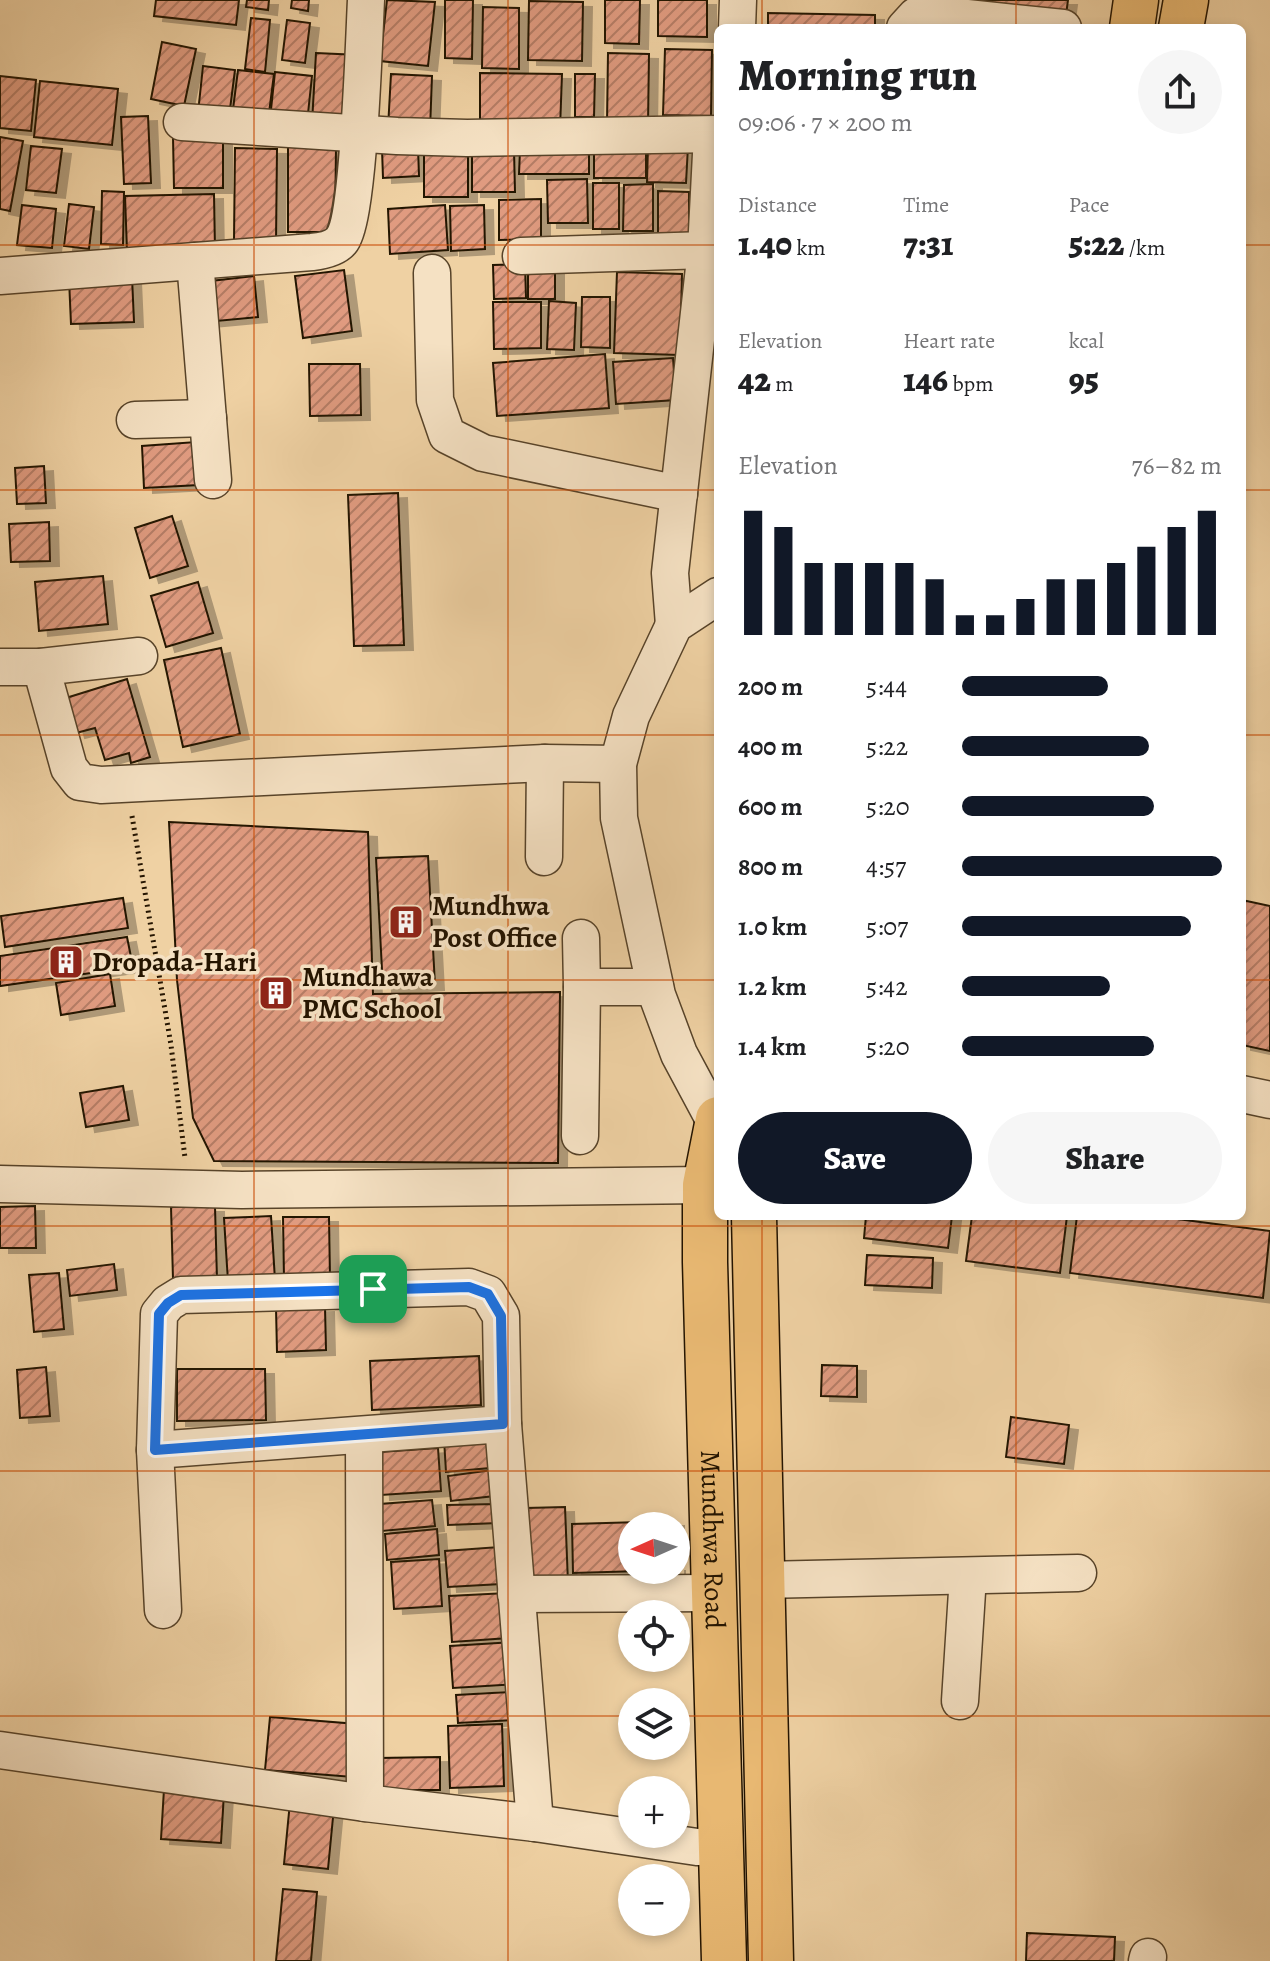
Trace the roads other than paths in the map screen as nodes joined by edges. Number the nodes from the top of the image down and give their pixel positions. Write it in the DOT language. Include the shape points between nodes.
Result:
graph roads {
  1 [pos="366,0"];
  2 [pos="738,0"];
  3 [pos="1136,0"];
  4 [pos="1186,0"];
  5 [pos="737,24"];
  6 [pos="909,24"];
  7 [pos="1025,24"];
  8 [pos="1133,24"];
  9 [pos="1182,24"];
  10 [pos="182,122"];
  11 [pos="359,134"];
  12 [pos="714,134"];
  13 [pos="714,147"];
  14 [pos="706,250"];
  15 [pos="521,256"];
  16 [pos="195,261"];
  17 [pos="432,273"];
  18 [pos="0,276"];
  19 [pos="208,418"];
  20 [pos="135,420"];
  21 [pos="213,480"];
  22 [pos="679,494"];
  23 [pos="714,599"];
  24 [pos="674,625"];
  25 [pos="139,656"];
  26 [pos="0,667"];
  27 [pos="41,667"];
  28 [pos="545,763"];
  29 [pos="618,764"];
  30 [pos="544,857"];
  31 [pos="581,938"];
  32 [pos="582,987"];
  33 [pos="655,987"];
  34 [pos="1246,1095"];
  35 [pos="1270,1100"];
  36 [pos="714,1115"];
  37 [pos="580,1136"];
  38 [pos="714,1141"];
  39 [pos="0,1184"];
  40 [pos="705,1185"];
  41 [pos="754,1220"];
  42 [pos="503,1424"];
  43 [pos="364,1436"];
  44 [pos="155,1450"];
  45 [pos="713,1543"];
  46 [pos="761,1561"];
  47 [pos="1078,1573"];
  48 [pos="968,1576"];
  49 [pos="714,1593"];
  50 [pos="516,1594"];
  51 [pos="163,1610"];
  52 [pos="960,1701"];
  53 [pos="0,1750"];
  54 [pos="365,1803"];
  55 [pos="535,1823"];
  56 [pos="721,1846"];
  57 [pos="724,1961"];
  58 [pos="771,1961"];
  1 -- 11 [label="street"];
  2 -- 5 [label="street"];
  3 -- 8 [label="main road"];
  4 -- 9 [label="main road"];
  6 -- 7 [label="street" via="916,16 939,15"];
  10 -- 11 [label="street"];
  11 -- 12 [label="street"];
  11 -- 16 [label="street" via="341,241 325,251"];
  13 -- 14 [label="street"];
  14 -- 15 [label="street"];
  14 -- 22 [label="street"];
  16 -- 18 [label="street"];
  16 -- 19 [label="street"];
  17 -- 22 [label="street" via="435,400 447,435 483,453"];
  19 -- 20 [label="street"];
  19 -- 21 [label="street"];
  22 -- 24 [label="street" via="670,573"];
  23 -- 24 [label="street"];
  24 -- 29 [label="street" via="631,716"];
  25 -- 27 [label="street"];
  26 -- 27 [label="street"];
  27 -- 28 [label="street" via="69,768 80,782"];
  28 -- 29 [label="street"];
  28 -- 30 [label="street"];
  29 -- 33 [label="street" via="619,818"];
  31 -- 32 [label="street"];
  32 -- 33 [label="street"];
  32 -- 37 [label="street"];
  33 -- 36 [label="street" via="679,1054"];
  34 -- 35 [label="street"];
  38 -- 40 [label="main road, Mundhwa Road"];
  39 -- 40 [label="street" via="242,1190"];
  40 -- 45 [label="main road, Mundhwa Road"];
  41 -- 46 [label="main road, Mundhwa Road"];
  42 -- 43 [label="street"];
  42 -- 44 [label="street" via="501,1316 488,1294 469,1287 181,1295 159,1314"];
  42 -- 50 [label="street"];
  43 -- 44 [label="street"];
  43 -- 54 [label="street"];
  44 -- 51 [label="street"];
  45 -- 46 [label="main road"];
  45 -- 49 [label="main road, Mundhwa Road"];
  46 -- 48 [label="street"];
  46 -- 58 [label="main road, Mundhwa Road"];
  47 -- 48 [label="street"];
  48 -- 52 [label="street"];
  49 -- 50 [label="street"];
  49 -- 56 [label="main road, Mundhwa Road"];
  50 -- 55 [label="street"];
  53 -- 54 [label="street"];
  54 -- 55 [label="street"];
  55 -- 56 [label="street"];
  56 -- 57 [label="main road, Mundhwa Road"];
}
